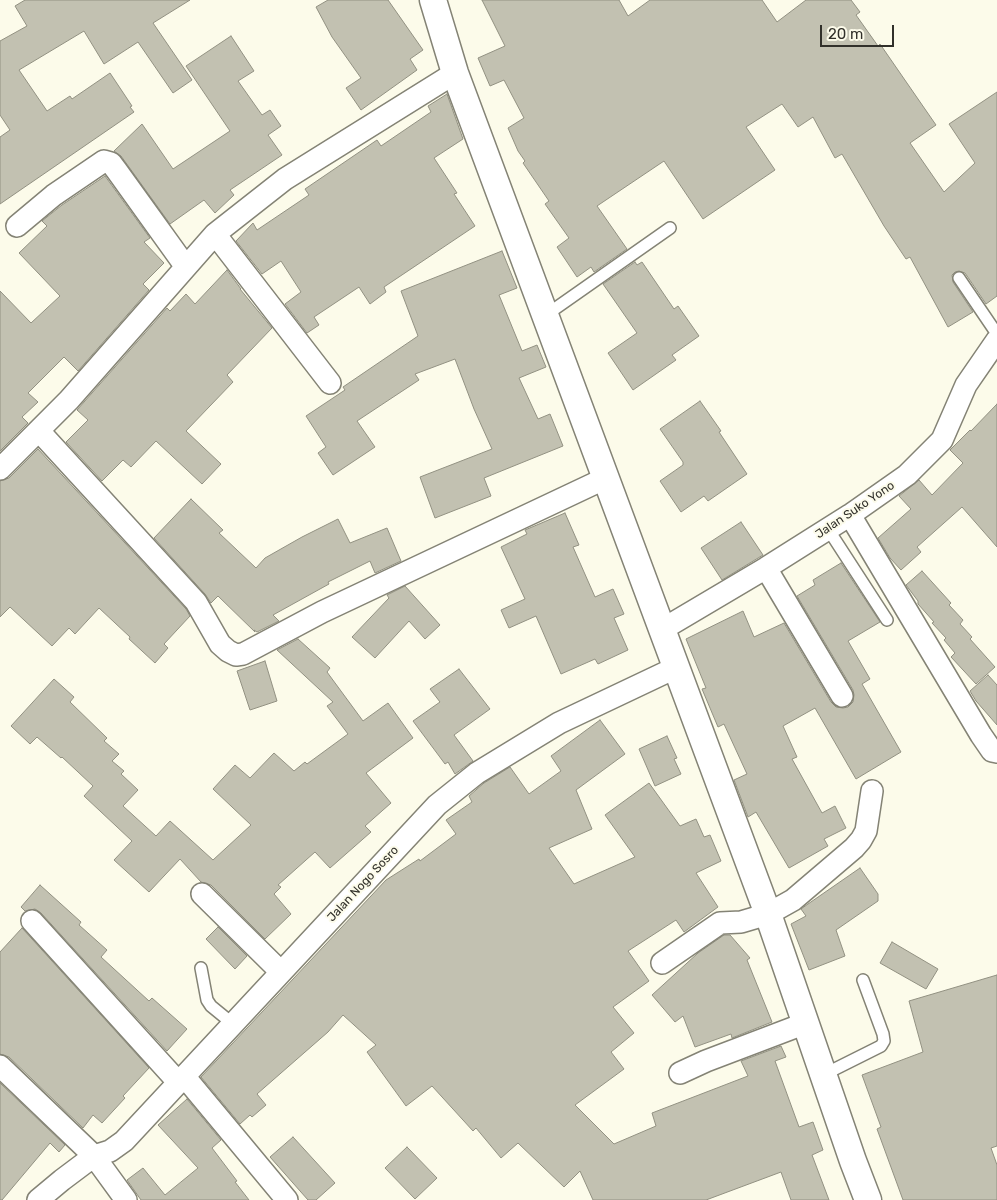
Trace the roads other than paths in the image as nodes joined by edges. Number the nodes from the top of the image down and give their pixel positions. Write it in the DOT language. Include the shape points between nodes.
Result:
graph roads {
  1 [pos="433,0"];
  2 [pos="455,73"];
  3 [pos="17,226"];
  4 [pos="670,228"];
  5 [pos="215,234"];
  6 [pos="186,267"];
  7 [pos="960,278"];
  8 [pos="546,314"];
  9 [pos="997,334"];
  10 [pos="997,340"];
  11 [pos="330,383"];
  12 [pos="39,431"];
  13 [pos="0,469"];
  14 [pos="606,478"];
  15 [pos="850,514"];
  16 [pos="828,529"];
  17 [pos="766,568"];
  18 [pos="887,620"];
  19 [pos="663,630"];
  20 [pos="676,668"];
  21 [pos="842,696"];
  22 [pos="997,752"];
  23 [pos="872,791"];
  24 [pos="202,894"];
  25 [pos="768,914"];
  26 [pos="32,922"];
  27 [pos="662,963"];
  28 [pos="201,968"];
  29 [pos="281,972"];
  30 [pos="863,980"];
  31 [pos="806,1023"];
  32 [pos="233,1024"];
  33 [pos="0,1066"];
  34 [pos="680,1073"];
  35 [pos="823,1075"];
  36 [pos="181,1079"];
  37 [pos="94,1156"];
  38 [pos="38,1200"];
  39 [pos="126,1200"];
  40 [pos="287,1200"];
  41 [pos="868,1200"];
  1 -- 2 [label="street"];
  2 -- 5 [label="street" via="285,179"];
  2 -- 8 [label="street"];
  3 -- 6 [label="street" via="54,195 104,161 118,171"];
  4 -- 8 [label="lane"];
  5 -- 6 [label="street"];
  5 -- 11 [label="street"];
  6 -- 12 [label="street"];
  7 -- 9 [label="lane"];
  8 -- 14 [label="street"];
  10 -- 15 [label="street, Jalan Suko Yono" via="966,385 942,440 907,475"];
  12 -- 13 [label="street"];
  12 -- 14 [label="street" via="196,602 220,644 236,655"];
  14 -- 19 [label="street"];
  15 -- 16 [label="street, Jalan Suko Yono"];
  15 -- 22 [label="street" via="981,735"];
  16 -- 17 [label="street, Jalan Suko Yono"];
  16 -- 18 [label="lane"];
  17 -- 19 [label="street, Jalan Suko Yono"];
  17 -- 21 [label="street"];
  19 -- 20 [label="street"];
  20 -- 25 [label="street"];
  20 -- 29 [label="street, Jalan Nogo Sosro" via="559,723 477,773 437,805"];
  23 -- 25 [label="street" via="866,831 861,840 793,900"];
  24 -- 29 [label="street"];
  25 -- 27 [label="street" via="741,922 720,923"];
  25 -- 31 [label="street"];
  26 -- 36 [label="street"];
  28 -- 32 [label="lane" via="207,1000"];
  29 -- 32 [label="street, Jalan Nogo Sosro"];
  30 -- 35 [label="lane" via="884,1041 881,1046"];
  31 -- 34 [label="street"];
  31 -- 35 [label="street"];
  32 -- 36 [label="street, Jalan Nogo Sosro"];
  33 -- 37 [label="street"];
  35 -- 41 [label="street"];
  36 -- 37 [label="street, Jalan Nogo Sosro" via="124,1141 110,1151"];
  36 -- 40 [label="street"];
  37 -- 38 [label="street, Jalan Nogo Sosro"];
  37 -- 39 [label="street"];
}
